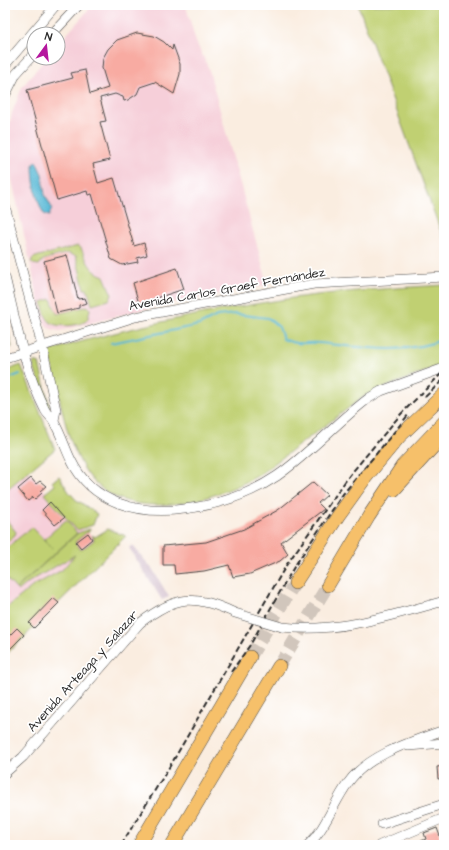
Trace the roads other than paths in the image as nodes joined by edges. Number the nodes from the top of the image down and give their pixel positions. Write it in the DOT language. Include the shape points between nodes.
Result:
graph roads {
  1 [pos="56,5"];
  2 [pos="79,5"];
  3 [pos="59,26"];
  4 [pos="26,63"];
  5 [pos="5,66"];
  6 [pos="5,96"];
  7 [pos="5,206"];
  8 [pos="5,277"];
  9 [pos="444,277"];
  10 [pos="42,346"];
  11 [pos="24,352"];
  12 [pos="5,358"];
  13 [pos="444,368"];
  14 [pos="444,394"];
  15 [pos="54,420"];
  16 [pos="444,422"];
  17 [pos="444,435"];
  18 [pos="369,516"];
  19 [pos="295,583"];
  20 [pos="328,585"];
  21 [pos="444,601"];
  22 [pos="250,657"];
  23 [pos="279,666"];
  24 [pos="444,730"];
  25 [pos="444,743"];
  26 [pos="403,747"];
  27 [pos="5,773"];
  28 [pos="444,804"];
  29 [pos="444,818"];
  30 [pos="382,824"];
  31 [pos="386,844"];
  32 [pos="139,845"];
  33 [pos="172,845"];
  34 [pos="308,845"];
  1 -- 5 [label="street"];
  2 -- 3 [label="street"];
  4 -- 6 [label="street" via="16,74"];
  7 -- 10 [label="street"];
  8 -- 11 [label="street"];
  9 -- 10 [label="street, Avenida Carlos Graef Fernández" via="314,284 136,318"];
  10 -- 11 [label="street, Avenida Carlos Graef Fernández"];
  10 -- 15 [label="street" via="56,410"];
  11 -- 12 [label="street, Avenida Carlos Graef Fernández"];
  11 -- 15 [label="street" via="46,412"];
  13 -- 15 [label="street" via="381,391 369,398 289,466 250,491 220,503 184,509 161,512 139,510 110,501 83,479 75,468"];
  14 -- 19 [label="highway" via="399,437 366,478"];
  16 -- 18 [label="highway" via="403,464"];
  17 -- 18 [label="highway"];
  18 -- 20 [label="highway"];
  21 -- 27 [label="street, Avenida Arteaga y Salazar, bridge" via="373,621 308,630 282,627 207,602 190,599 159,608 140,623 23,757"];
  22 -- 32 [label="highway"];
  23 -- 33 [label="highway"];
  24 -- 26 [label="street"];
  25 -- 26 [label="street"];
  26 -- 34 [label="street" via="373,759 362,767 347,783"];
  28 -- 30 [label="street"];
  29 -- 31 [label="street"];
}
